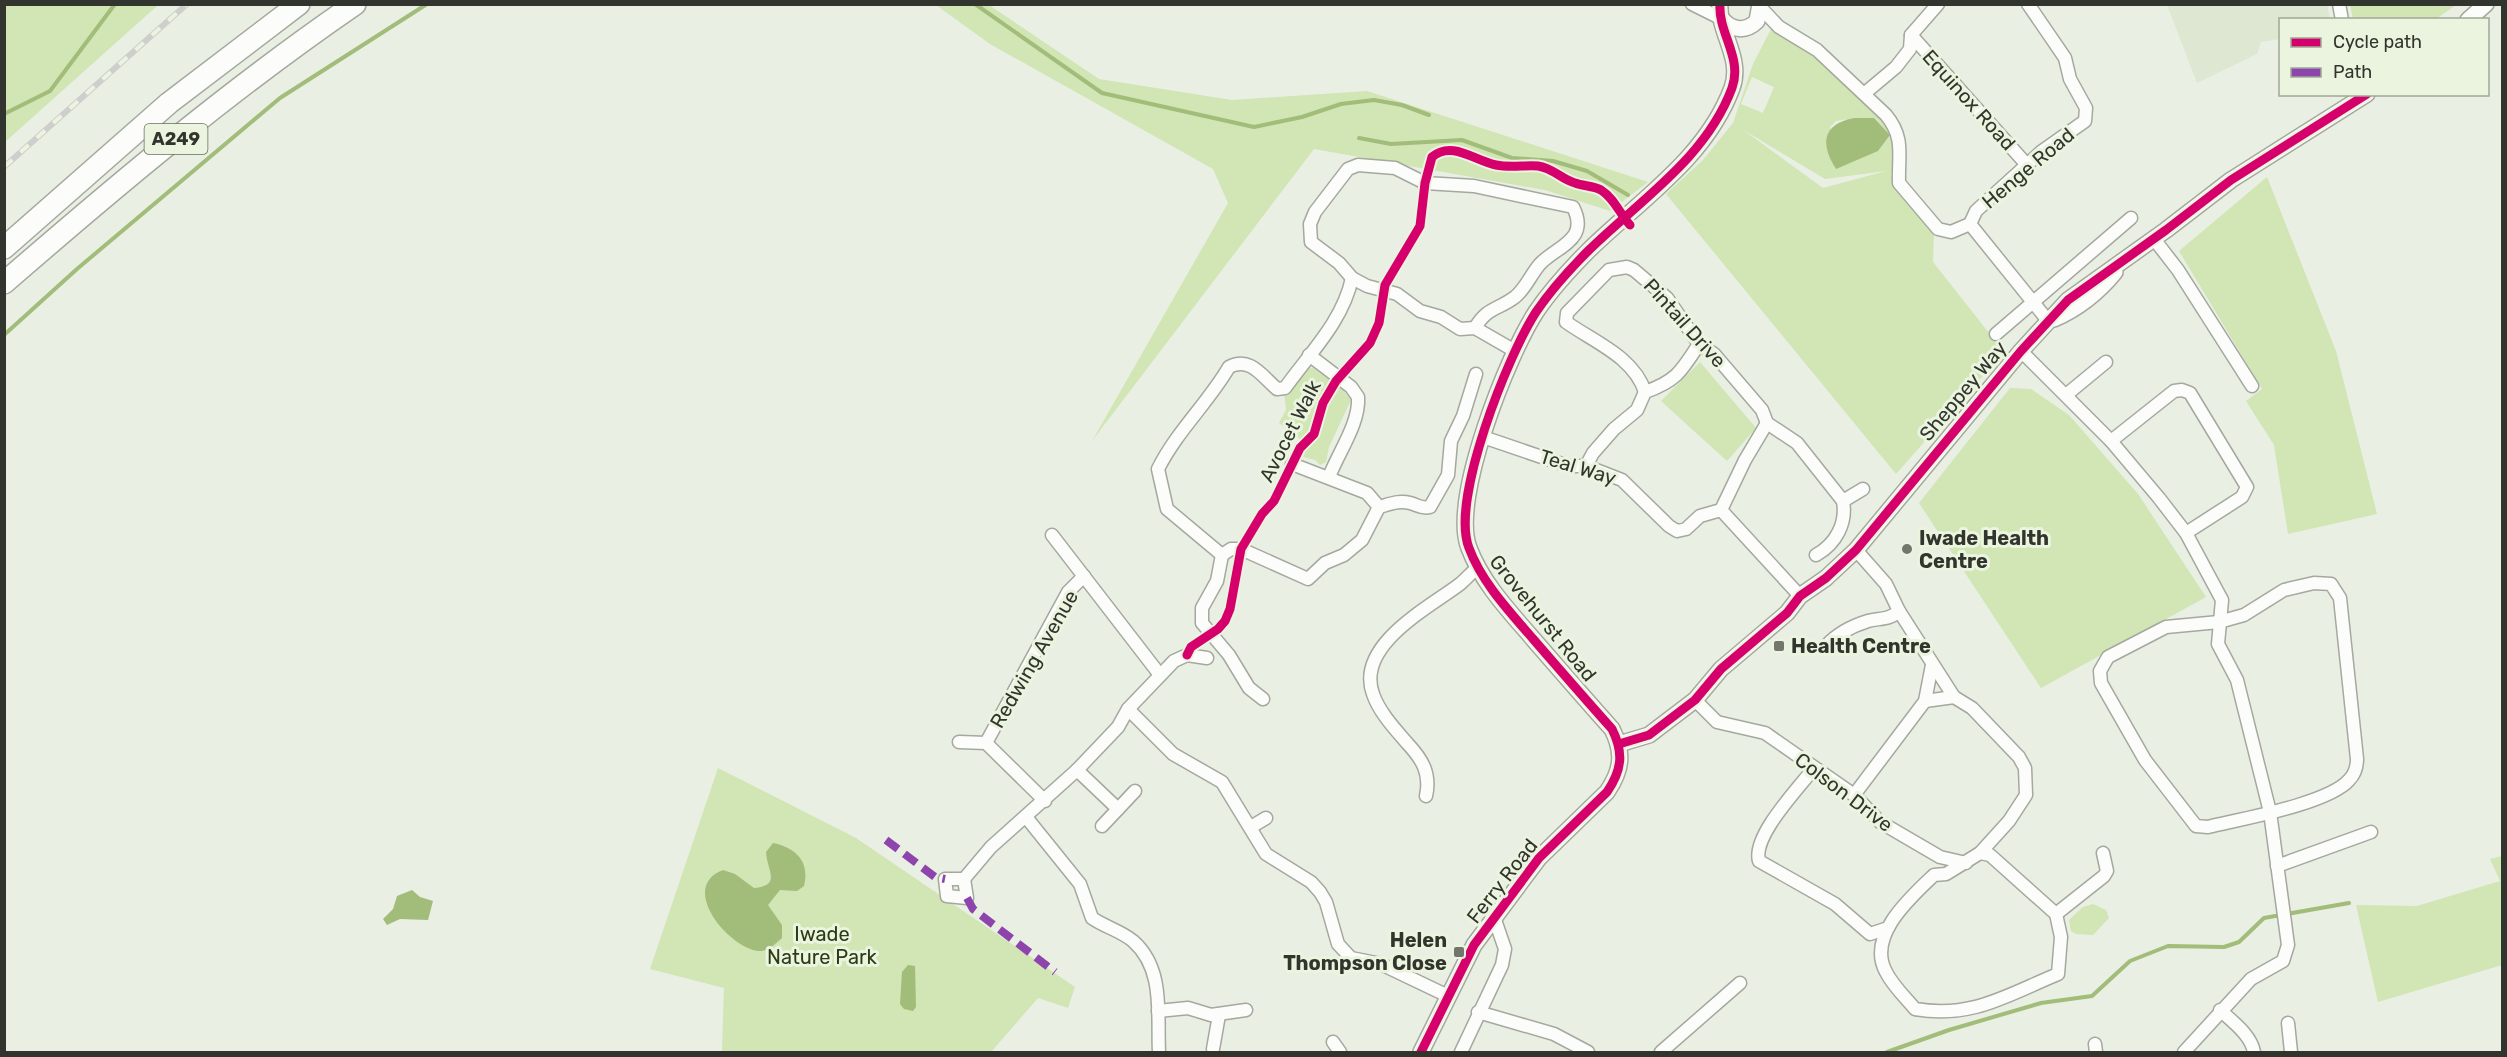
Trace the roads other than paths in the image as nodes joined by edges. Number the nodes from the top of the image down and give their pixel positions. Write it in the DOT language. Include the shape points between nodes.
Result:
graph roads {
  1 [pos="299,4"];
  2 [pos="355,4"];
  3 [pos="1692,4"];
  4 [pos="1938,4"];
  5 [pos="2028,4"];
  6 [pos="2486,4"];
  7 [pos="1760,6"];
  8 [pos="1721,12"];
  9 [pos="2470,18"];
  10 [pos="1749,27"];
  11 [pos="1786,31"];
  12 [pos="1911,35"];
  13 [pos="1734,56"];
  14 [pos="1865,93"];
  15 [pos="2362,96"];
  16 [pos="2027,165"];
  17 [pos="2131,218"];
  18 [pos="1970,224"];
  19 [pos="2154,239"];
  20 [pos="4,248"];
  21 [pos="1352,278"];
  22 [pos="4,283"];
  23 [pos="2034,302"];
  24 [pos="2049,322"];
  25 [pos="1475,328"];
  26 [pos="1996,334"];
  27 [pos="1699,344"];
  28 [pos="1515,351"];
  29 [pos="2021,351"];
  30 [pos="1310,355"];
  31 [pos="2106,362"];
  32 [pos="1476,374"];
  33 [pos="2252,386"];
  34 [pos="1645,392"];
  35 [pos="2066,395"];
  36 [pos="1767,423"];
  37 [pos="1483,437"];
  38 [pos="2111,441"];
  39 [pos="1292,464"];
  40 [pos="1586,466"];
  41 [pos="1329,477"];
  42 [pos="1863,489"];
  43 [pos="1843,501"];
  44 [pos="1379,507"];
  45 [pos="1721,510"];
  46 [pos="2186,532"];
  47 [pos="1052,535"];
  48 [pos="1856,550"];
  49 [pos="1222,555"];
  50 [pos="1816,555"];
  51 [pos="1477,568"];
  52 [pos="1084,576"];
  53 [pos="1800,596"];
  54 [pos="1899,611"];
  55 [pos="2219,622"];
  56 [pos="1827,645"];
  57 [pos="1206,658"];
  58 [pos="1932,665"];
  59 [pos="1160,675"];
  60 [pos="1954,697"];
  61 [pos="1263,699"];
  62 [pos="1695,700"];
  63 [pos="1925,701"];
  64 [pos="1128,709"];
  65 [pos="959,742"];
  66 [pos="986,743"];
  67 [pos="1619,744"];
  68 [pos="1814,768"];
  69 [pos="1077,770"];
  70 [pos="1135,791"];
  71 [pos="1854,795"];
  72 [pos="1426,796"];
  73 [pos="1045,801"];
  74 [pos="1118,809"];
  75 [pos="2270,812"];
  76 [pos="1026,817"];
  77 [pos="1266,818"];
  78 [pos="1102,826"];
  79 [pos="1251,827"];
  80 [pos="2371,832"];
  81 [pos="1980,853"];
  82 [pos="2103,854"];
  83 [pos="1965,863"];
  84 [pos="2277,866"];
  85 [pos="964,879"];
  86 [pos="2056,914"];
  87 [pos="1495,920"];
  88 [pos="1888,928"];
  89 [pos="1740,983"];
  90 [pos="1448,996"];
  91 [pos="1246,1010"];
  92 [pos="2220,1010"];
  93 [pos="1158,1011"];
  94 [pos="1478,1011"];
  95 [pos="1219,1015"];
  96 [pos="2288,1023"];
  97 [pos="1213,1049"];
  98 [pos="1159,1053"];
  99 [pos="1421,1053"];
  100 [pos="1461,1053"];
  101 [pos="1588,1053"];
  102 [pos="1661,1053"];
  103 [pos="2184,1053"];
  104 [pos="2254,1053"];
  105 [pos="2291,1053"];
  1 -- 20 [label="highway, A249" via="169,103"];
  2 -- 22 [label="highway, A249" via="117,185"];
  3 -- 8 [label="street"];
  4 -- 12 [label="street"];
  5 -- 16 [label="street, Henge Road" via="2065,58 2070,79 2086,108 2085,121"];
  6 -- 9 [label="street"];
  7 -- 10 [label="street, Grovehurst Road" via="1760,14"];
  7 -- 11 [label="street"];
  8 -- 10 [label="street" via="1732,28"];
  8 -- 13 [label="street, Grovehurst Road"];
  10 -- 11 [label="street"];
  10 -- 13 [label="street, Grovehurst Road"];
  11 -- 14 [label="street, Henge Road" via="1817,50"];
  12 -- 14 [label="street" via="1910,49 1896,67"];
  12 -- 16 [label="street, Equinox Road"];
  13 -- 28 [label="street, Grovehurst Road" via="1733,86 1696,147 1668,180 1558,283"];
  14 -- 18 [label="street, Henge Road" via="1894,124 1901,141 1899,183 1938,229 1951,232"];
  15 -- 19 [label="street" via="2231,180"];
  16 -- 18 [label="street, Henge Road" via="1976,211"];
  17 -- 23 [label="street"];
  18 -- 23 [label="street"];
  19 -- 24 [label="street, Sheppey Way" via="2122,262 2101,289 2074,310"];
  19 -- 33 [label="street" via="2206,302"];
  21 -- 25 [label="street" via="1397,294 1420,311 1461,329"];
  21 -- 25 [label="street" via="1311,242 1310,224 1339,180 1348,169 1358,165 1395,168 1425,183 1474,186 1573,207 1578,218 1568,245 1541,263 1514,297 1486,312"];
  21 -- 30 [label="street" via="1336,321"];
  23 -- 24 [label="street"];
  23 -- 26 [label="street"];
  24 -- 29 [label="street, Sheppey Way"];
  25 -- 28 [label="street"];
  27 -- 34 [label="street" via="1668,384"];
  27 -- 34 [label="street, Pintail Drive" via="1667,298 1644,277 1627,267 1609,270 1567,313 1566,322 1629,365"];
  27 -- 36 [label="street, Pintail Drive" via="1736,378 1762,410"];
  28 -- 37 [label="street, Grovehurst Road"];
  29 -- 35 [label="street"];
  29 -- 48 [label="street, Sheppey Way"];
  30 -- 41 [label="street" via="1358,397 1355,421"];
  30 -- 49 [label="street" via="1285,388 1277,389 1249,364 1238,362 1229,367 1158,469 1167,509"];
  31 -- 35 [label="street"];
  32 -- 44 [label="street" via="1451,441 1448,475 1430,507 1395,502"];
  34 -- 40 [label="street" via="1637,410 1614,429"];
  35 -- 38 [label="street"];
  36 -- 43 [label="street, Pintail Drive" via="1797,443"];
  36 -- 45 [label="street"];
  37 -- 40 [label="street, Teal Way" via="1568,466"];
  37 -- 51 [label="street, Grovehurst Road" via="1465,513 1468,545"];
  38 -- 46 [label="street"];
  38 -- 46 [label="street" via="2174,392 2190,393 2247,488 2242,497"];
  39 -- 41 [label="street"];
  40 -- 45 [label="street, Teal Way" via="1622,480 1677,531 1686,529 1700,516"];
  41 -- 44 [label="street" via="1367,492"];
  42 -- 43 [label="street"];
  43 -- 50 [label="street" via="1844,520 1838,533"];
  44 -- 49 [label="street" via="1362,540 1344,555 1325,563 1308,579 1241,549 1231,549"];
  45 -- 53 [label="street"];
  46 -- 55 [label="street" via="2222,600"];
  47 -- 52 [label="street"];
  48 -- 53 [label="street, Sheppey Way"];
  48 -- 54 [label="street" via="1886,584"];
  49 -- 61 [label="street" via="1217,581 1202,608 1202,623 1229,655 1249,688"];
  51 -- 67 [label="street, Grovehurst Road" via="1511,614 1612,729"];
  51 -- 72 [label="street" via="1402,626 1372,667 1373,693 1434,783"];
  52 -- 59 [label="street"];
  52 -- 66 [label="street, Redwing Avenue" via="1068,592"];
  53 -- 62 [label="street, Sheppey Way" via="1787,614 1721,669"];
  54 -- 56 [label="street" via="1893,617 1837,634"];
  54 -- 58 [label="street"];
  55 -- 75 [label="street" via="2218,644 2236,680"];
  55 -- 75 [label="street" via="2166,627 2156,632 2108,657 2100,671 2101,683 2145,760 2192,823 2208,827"];
  55 -- 75 [label="street" via="2244,615 2284,591 2314,583 2331,585 2340,597 2355,770 2339,788"];
  57 -- 59 [label="street" via="1187,655"];
  58 -- 60 [label="street"];
  58 -- 63 [label="street"];
  59 -- 64 [label="street"];
  60 -- 63 [label="street"];
  60 -- 81 [label="street" via="1972,708 2025,768 2026,795"];
  62 -- 67 [label="street, Sheppey Way" via="1649,735"];
  62 -- 68 [label="street, Colson Drive" via="1717,722 1765,733"];
  63 -- 71 [label="street"];
  64 -- 69 [label="street" via="1118,727"];
  64 -- 79 [label="street" via="1173,754 1222,782"];
  65 -- 66 [label="street, Redwing Avenue"];
  66 -- 73 [label="street, Redwing Avenue"];
  67 -- 87 [label="street, Ferry Road" via="1622,757 1611,787 1539,858"];
  68 -- 71 [label="street, Colson Drive"];
  68 -- 88 [label="street" via="1764,833 1756,851 1758,861 1835,904 1870,934"];
  69 -- 73 [label="street"];
  69 -- 74 [label="street"];
  70 -- 74 [label="street"];
  71 -- 83 [label="street, Colson Drive" via="1880,822 1940,857"];
  73 -- 76 [label="street"];
  74 -- 78 [label="street"];
  75 -- 84 [label="street"];
  76 -- 85 [label="street" via="991,847"];
  76 -- 93 [label="street" via="1080,884 1089,912 1098,922 1132,940 1146,957 1152,967"];
  77 -- 79 [label="street"];
  79 -- 90 [label="street" via="1266,854 1320,892 1338,944 1351,958 1381,964"];
  80 -- 84 [label="street"];
  81 -- 83 [label="street"];
  81 -- 86 [label="street" via="1990,855"];
  82 -- 86 [label="street" via="2108,871"];
  83 -- 88 [label="street" via="1946,874 1934,875"];
  84 -- 92 [label="street" via="2288,951 2283,961 2251,979"];
  86 -- 88 [label="street" via="2061,937 2058,974 1963,1012 1938,1013 1915,1008 1904,996 1885,971 1881,950"];
  87 -- 90 [label="street, Ferry Road" via="1474,945"];
  87 -- 94 [label="street" via="1505,949 1502,965"];
  89 -- 102 [label="street"];
  90 -- 99 [label="street, Ferry Road"];
  91 -- 95 [label="street"];
  92 -- 103 [label="street"];
  92 -- 104 [label="street" via="2239,1027 2253,1045"];
  93 -- 95 [label="street" via="1188,1008"];
  93 -- 98 [label="street"];
  94 -- 100 [label="street"];
  94 -- 101 [label="street" via="1554,1034"];
  95 -- 97 [label="street"];
  96 -- 105 [label="street"];
}
